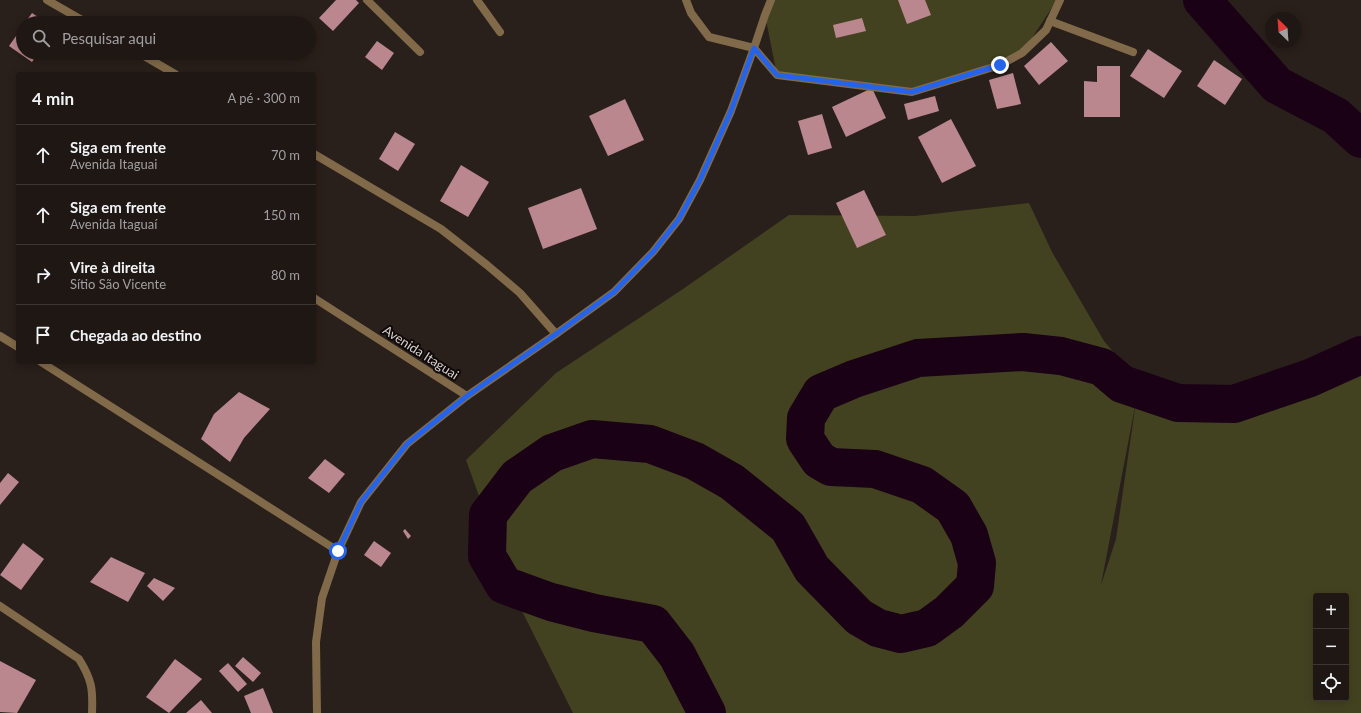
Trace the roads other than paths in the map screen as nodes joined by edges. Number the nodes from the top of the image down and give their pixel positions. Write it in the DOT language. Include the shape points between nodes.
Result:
graph roads {
  1 [pos="48,0"];
  2 [pos="367,0"];
  3 [pos="477,0"];
  4 [pos="686,0"];
  5 [pos="771,0"];
  6 [pos="1060,0"];
  7 [pos="75,16"];
  8 [pos="1050,21"];
  9 [pos="500,32"];
  10 [pos="754,48"];
  11 [pos="420,52"];
  12 [pos="1133,52"];
  13 [pos="151,60"];
  14 [pos="172,72"];
  15 [pos="316,155"];
  16 [pos="316,299"];
  17 [pos="556,334"];
  18 [pos="0,336"];
  19 [pos="16,346"];
  20 [pos="44,364"];
  21 [pos="467,396"];
  22 [pos="338,551"];
  23 [pos="0,606"];
  24 [pos="92,713"];
  25 [pos="317,713"];
  1 -- 7 [label="street"];
  2 -- 11 [label="street"];
  3 -- 9 [label="street"];
  4 -- 10 [label="street" via="691,13 710,37"];
  5 -- 10 [label="street"];
  6 -- 8 [label="street"];
  8 -- 10 [label="street" via="1046,30 1022,53 1000,65 912,92 777,75"];
  8 -- 12 [label="street"];
  10 -- 17 [label="street" via="731,111 700,180 679,219 653,252 614,292"];
  13 -- 14 [label="street"];
  15 -- 17 [label="street" via="441,229 520,293"];
  16 -- 21 [label="street, Avenida Itaguai"];
  17 -- 21 [label="street"];
  18 -- 19 [label="street"];
  20 -- 22 [label="street"];
  21 -- 22 [label="street, Avenida Itaguai" via="407,444 361,502"];
  22 -- 25 [label="street, Avenida Itaguai" via="322,598 316,642"];
  23 -- 24 [label="street" via="79,659 87,672 92,689"];
}
